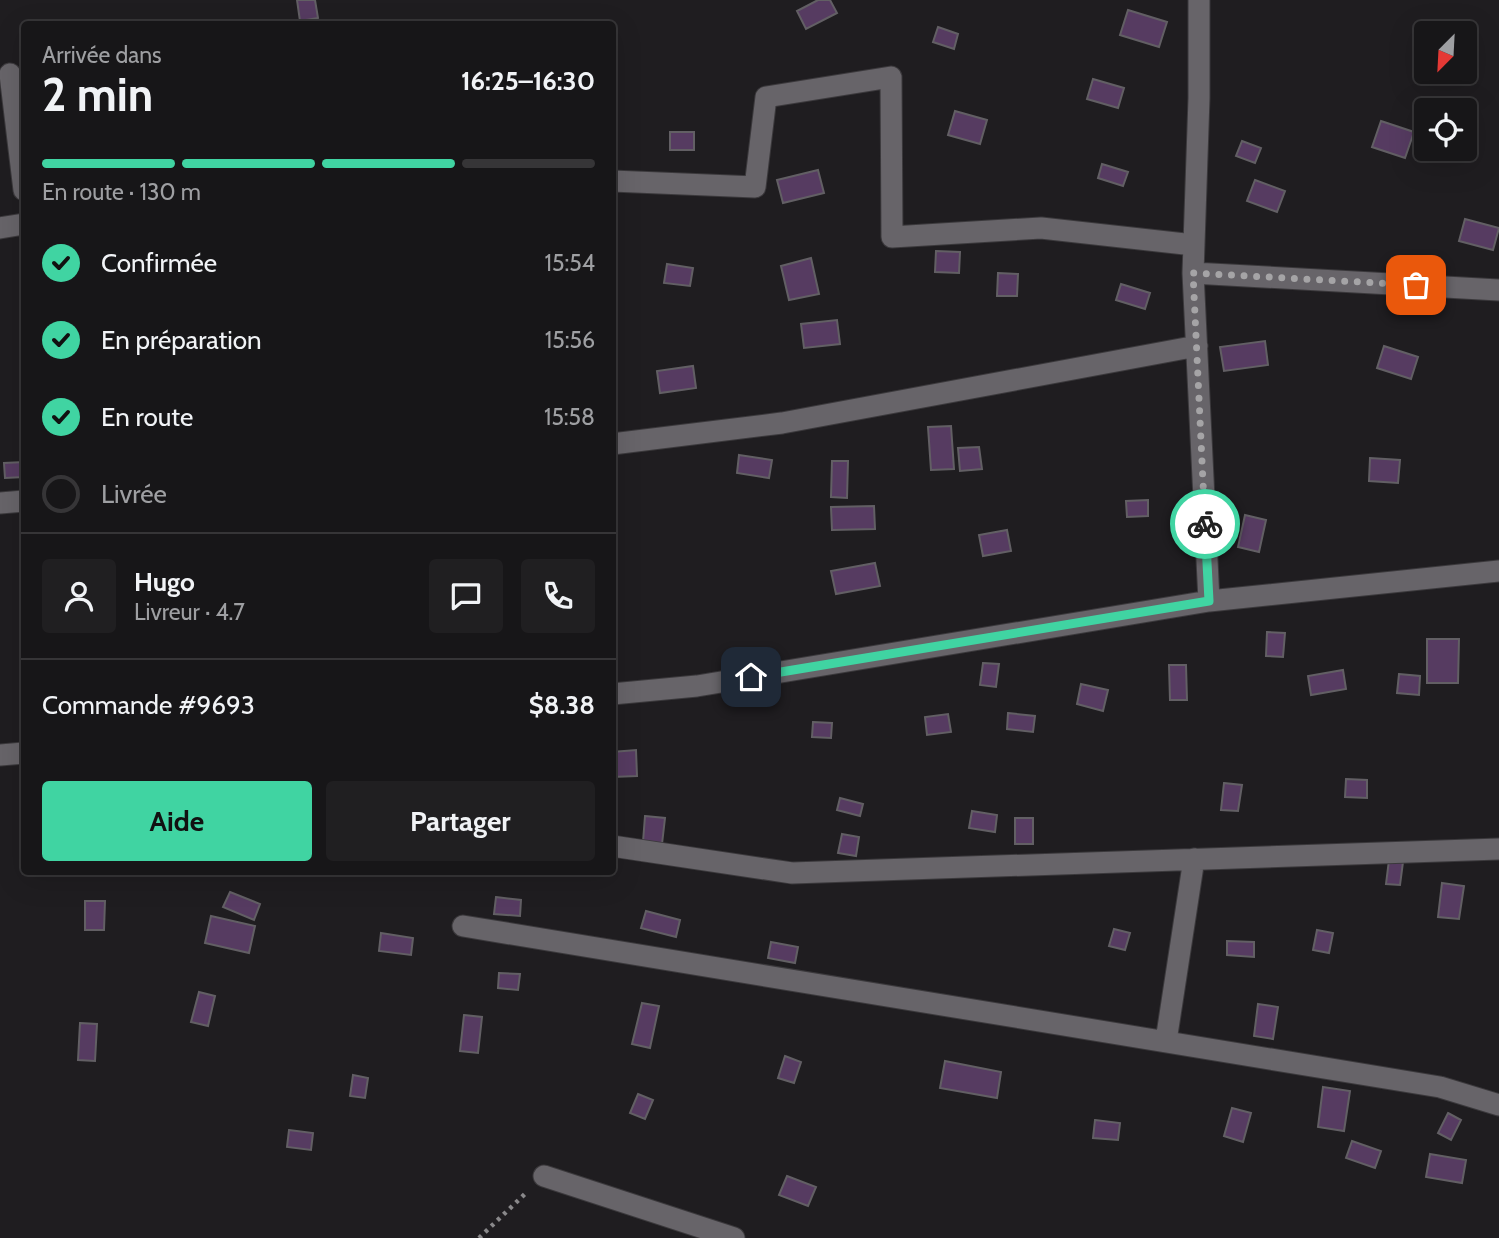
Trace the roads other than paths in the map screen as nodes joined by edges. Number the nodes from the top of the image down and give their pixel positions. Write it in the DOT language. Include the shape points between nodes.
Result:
graph roads {
  1 [pos="1199,0"];
  2 [pos="10,74"];
  3 [pos="21,165"];
  4 [pos="616,181"];
  5 [pos="21,224"];
  6 [pos="0,228"];
  7 [pos="1195,245"];
  8 [pos="1193,273"];
  9 [pos="1499,290"];
  10 [pos="1197,346"];
  11 [pos="616,444"];
  12 [pos="21,501"];
  13 [pos="0,503"];
  14 [pos="1499,571"];
  15 [pos="1209,601"];
  16 [pos="616,694"];
  17 [pos="21,753"];
  18 [pos="0,755"];
  19 [pos="616,847"];
  20 [pos="1499,849"];
  21 [pos="1194,859"];
  22 [pos="463,926"];
  23 [pos="1166,1041"];
  24 [pos="1499,1105"];
  25 [pos="544,1176"];
  26 [pos="734,1238"];
  1 -- 7 [label="street"];
  2 -- 3 [label="street"];
  4 -- 7 [label="street" via="755,187 766,97 891,76 891,237 1041,228"];
  5 -- 6 [label="street"];
  7 -- 8 [label="street"];
  8 -- 9 [label="street"];
  8 -- 10 [label="street"];
  10 -- 11 [label="street" via="782,423"];
  10 -- 15 [label="street"];
  12 -- 13 [label="street"];
  14 -- 15 [label="street"];
  15 -- 16 [label="street" via="710,684"];
  17 -- 18 [label="street"];
  19 -- 21 [label="street" via="792,873"];
  20 -- 21 [label="street"];
  21 -- 23 [label="street"];
  22 -- 23 [label="street"];
  23 -- 24 [label="street" via="1440,1087"];
  25 -- 26 [label="street"];
}
